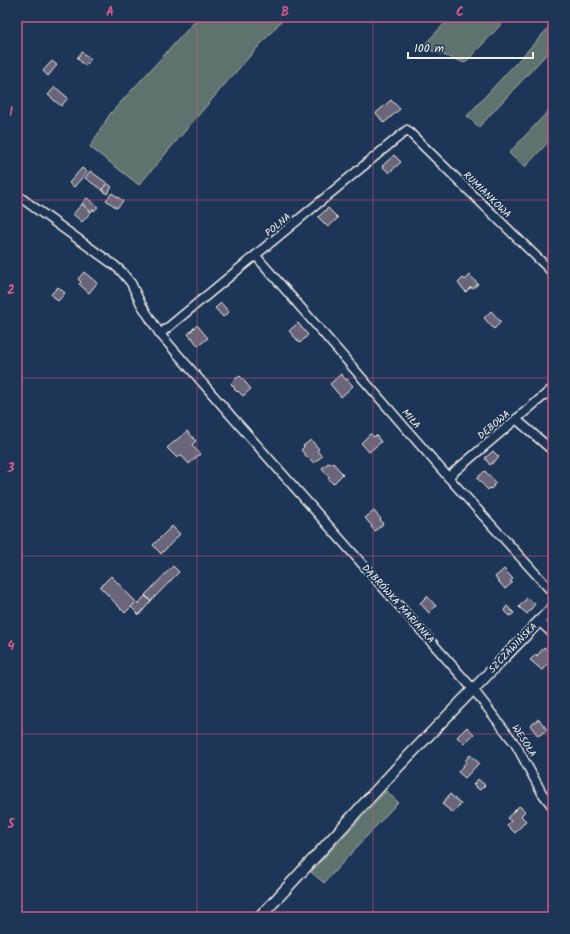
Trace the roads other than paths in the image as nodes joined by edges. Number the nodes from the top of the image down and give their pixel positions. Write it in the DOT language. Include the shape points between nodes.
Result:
graph roads {
  1 [pos="407,130"];
  2 [pos="17,195"];
  3 [pos="256,256"];
  4 [pos="553,273"];
  5 [pos="160,334"];
  6 [pos="553,388"];
  7 [pos="516,419"];
  8 [pos="553,451"];
  9 [pos="448,477"];
  10 [pos="553,594"];
  11 [pos="553,606"];
  12 [pos="539,621"];
  13 [pos="553,634"];
  14 [pos="473,689"];
  15 [pos="553,807"];
  16 [pos="260,917"];
  1 -- 3 [label="street, POLNA"];
  1 -- 4 [label="street, RUMIANKOWA"];
  2 -- 5 [label="street, DĄBRÓWKA MARIANKA" via="127,277"];
  3 -- 5 [label="street, POLNA"];
  3 -- 9 [label="street, MIŁA"];
  5 -- 14 [label="street, DĄBRÓWKA MARIANKA"];
  6 -- 7 [label="street, DĘBOWA"];
  7 -- 8 [label="street"];
  7 -- 9 [label="street, DĘBOWA"];
  9 -- 10 [label="street, MIŁA"];
  11 -- 12 [label="street, SZCZAWIŃSKA"];
  12 -- 13 [label="street"];
  12 -- 14 [label="street, SZCZAWIŃSKA"];
  14 -- 15 [label="street, WESOŁA" via="516,745 542,793"];
  14 -- 16 [label="street"];
}
